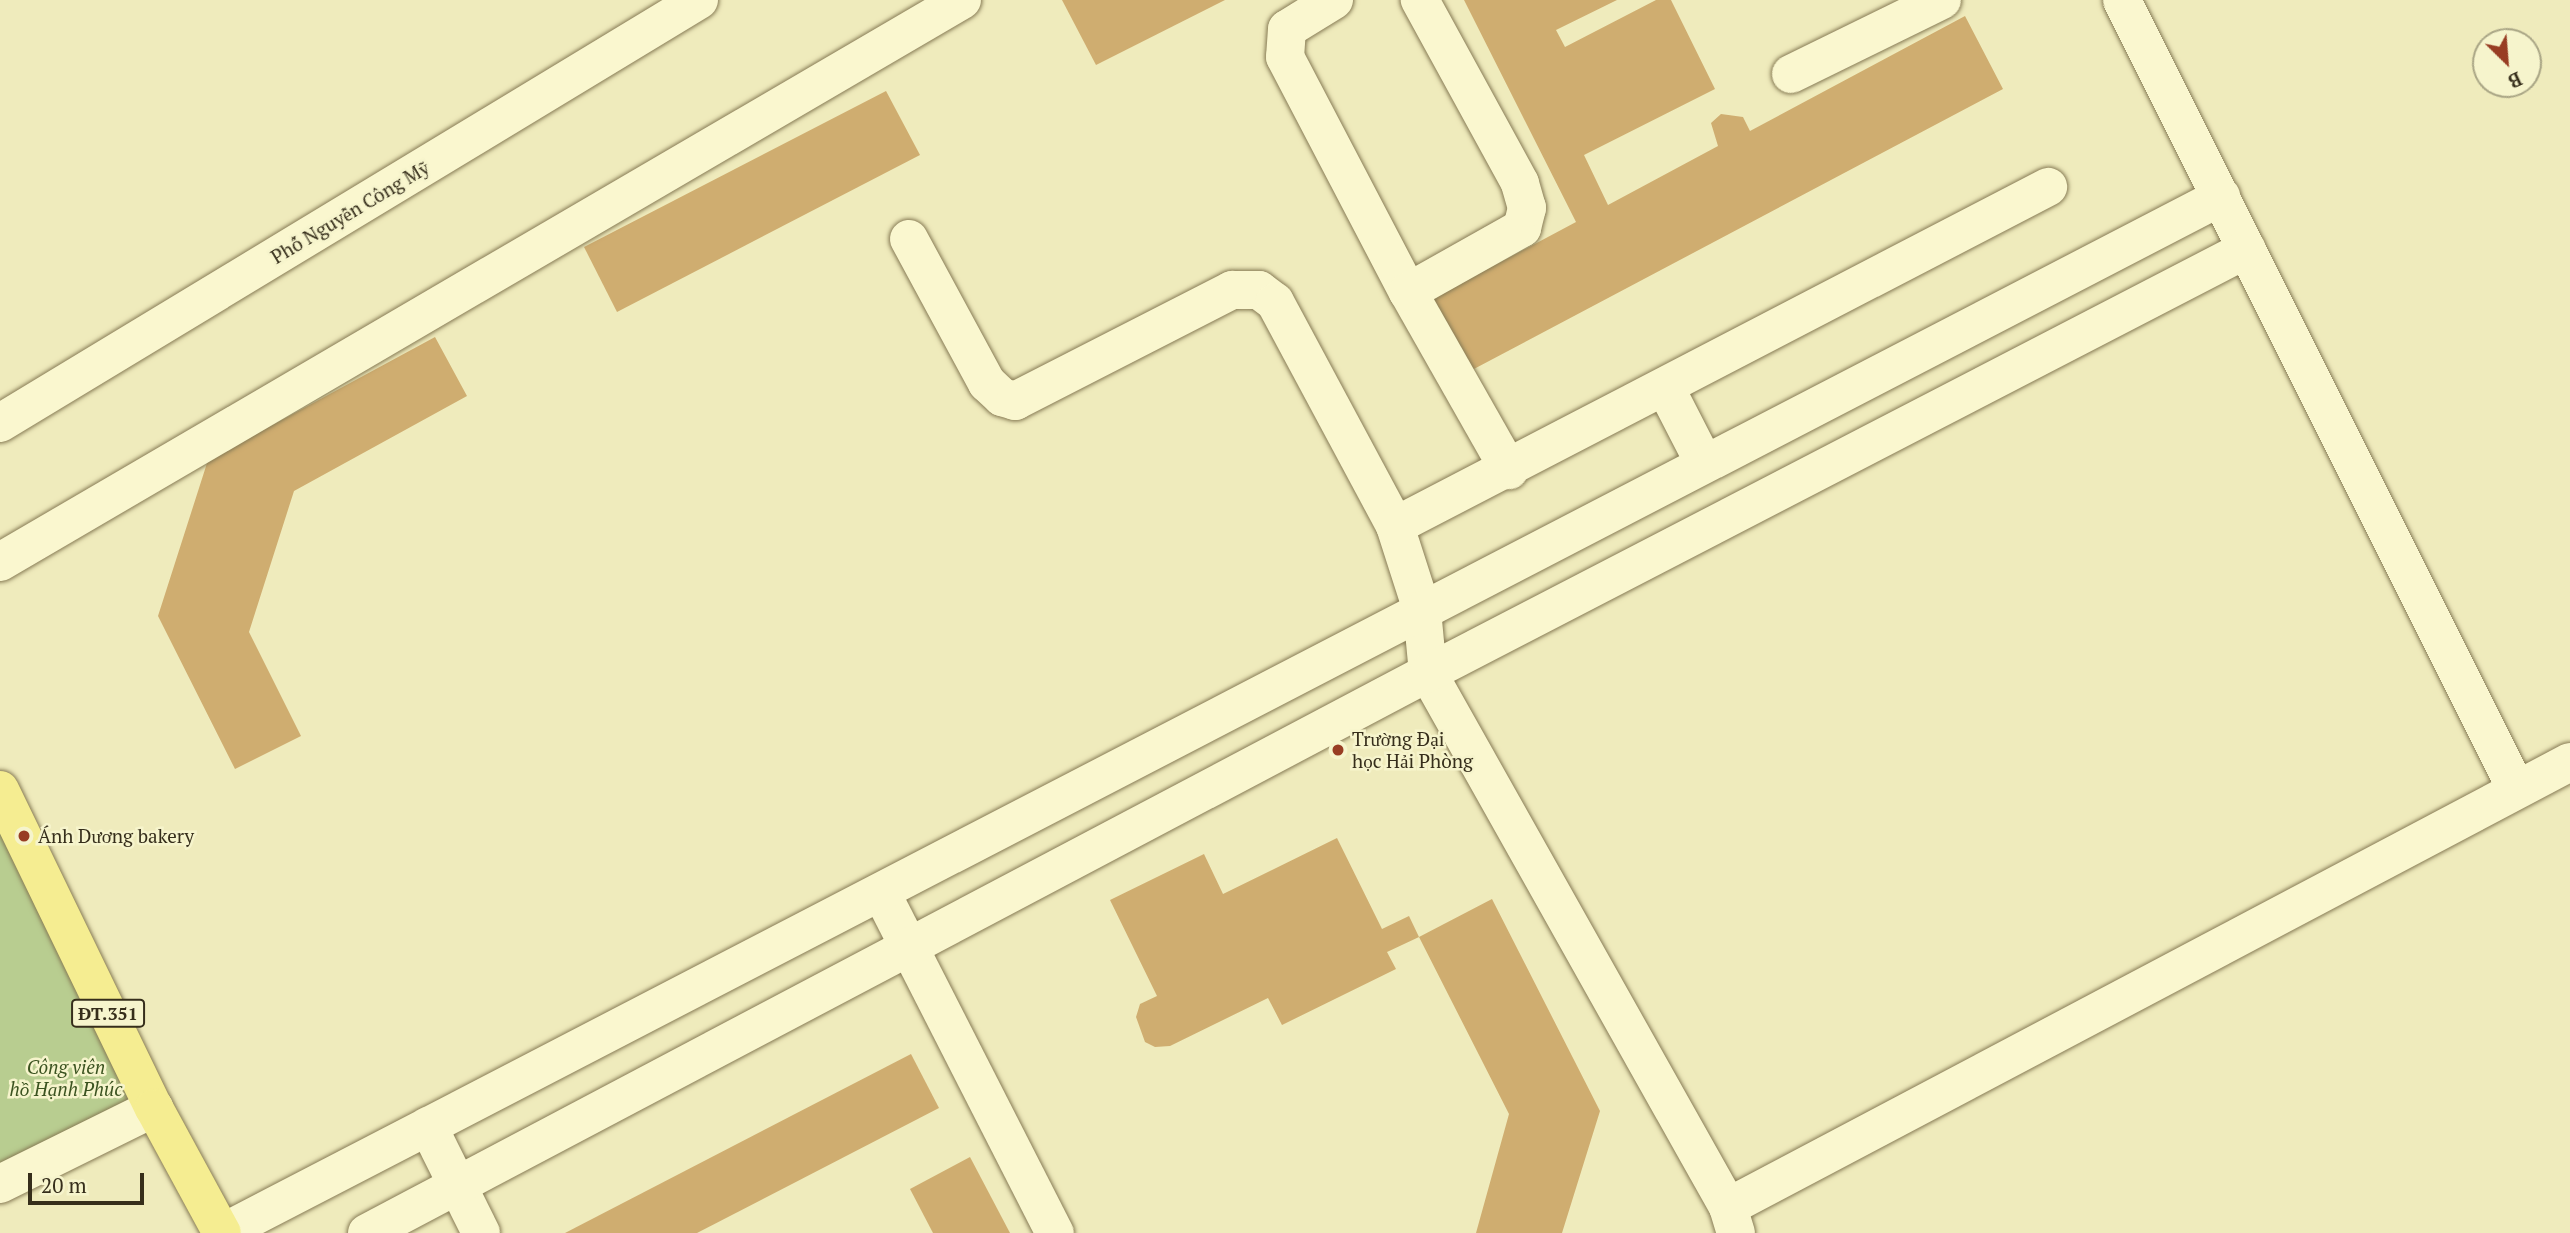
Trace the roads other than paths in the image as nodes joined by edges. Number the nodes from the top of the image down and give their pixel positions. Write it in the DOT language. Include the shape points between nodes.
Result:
graph roads {
  1 [pos="699,0"];
  2 [pos="962,0"];
  3 [pos="1334,0"];
  4 [pos="1420,0"];
  5 [pos="1940,0"];
  6 [pos="2122,0"];
  7 [pos="1791,74"];
  8 [pos="2048,187"];
  9 [pos="2221,197"];
  10 [pos="909,239"];
  11 [pos="2247,249"];
  12 [pos="1408,292"];
  13 [pos="1665,387"];
  14 [pos="0,423"];
  15 [pos="1704,463"];
  16 [pos="1509,470"];
  17 [pos="1395,526"];
  18 [pos="0,562"];
  19 [pos="1422,610"];
  20 [pos="1428,673"];
  21 [pos="2570,762"];
  22 [pos="2516,789"];
  23 [pos="0,790"];
  24 [pos="881,892"];
  25 [pos="910,947"];
  26 [pos="154,1108"];
  27 [pos="428,1126"];
  28 [pos="0,1184"];
  29 [pos="458,1188"];
  30 [pos="1732,1220"];
  31 [pos="222,1233"];
  32 [pos="367,1233"];
  33 [pos="481,1233"];
  34 [pos="1055,1233"];
  1 -- 14 [label="street, Phố Nguyễn Công Mỹ"];
  2 -- 18 [label="street"];
  3 -- 12 [label="street" via="1287,29 1285,57"];
  4 -- 12 [label="street" via="1520,183 1527,208 1522,228"];
  5 -- 7 [label="street"];
  6 -- 9 [label="street"];
  8 -- 13 [label="street"];
  9 -- 11 [label="street"];
  9 -- 15 [label="street"];
  10 -- 17 [label="street" via="987,383 1002,397 1015,401 1232,290 1259,290 1275,302"];
  11 -- 20 [label="street"];
  11 -- 22 [label="street"];
  12 -- 16 [label="street"];
  13 -- 15 [label="street"];
  13 -- 16 [label="street"];
  15 -- 19 [label="street"];
  16 -- 17 [label="street"];
  17 -- 19 [label="street"];
  19 -- 20 [label="street"];
  19 -- 24 [label="street"];
  20 -- 25 [label="street"];
  20 -- 30 [label="street"];
  21 -- 22 [label="street"];
  22 -- 30 [label="street"];
  23 -- 26 [label="main road, ĐT.351"];
  24 -- 25 [label="street"];
  24 -- 27 [label="street"];
  25 -- 29 [label="street"];
  25 -- 34 [label="street"];
  26 -- 28 [label="street"];
  26 -- 31 [label="main road, ĐT.351"];
  27 -- 29 [label="street"];
  27 -- 31 [label="street"];
  29 -- 32 [label="street"];
  29 -- 33 [label="street"];
}
